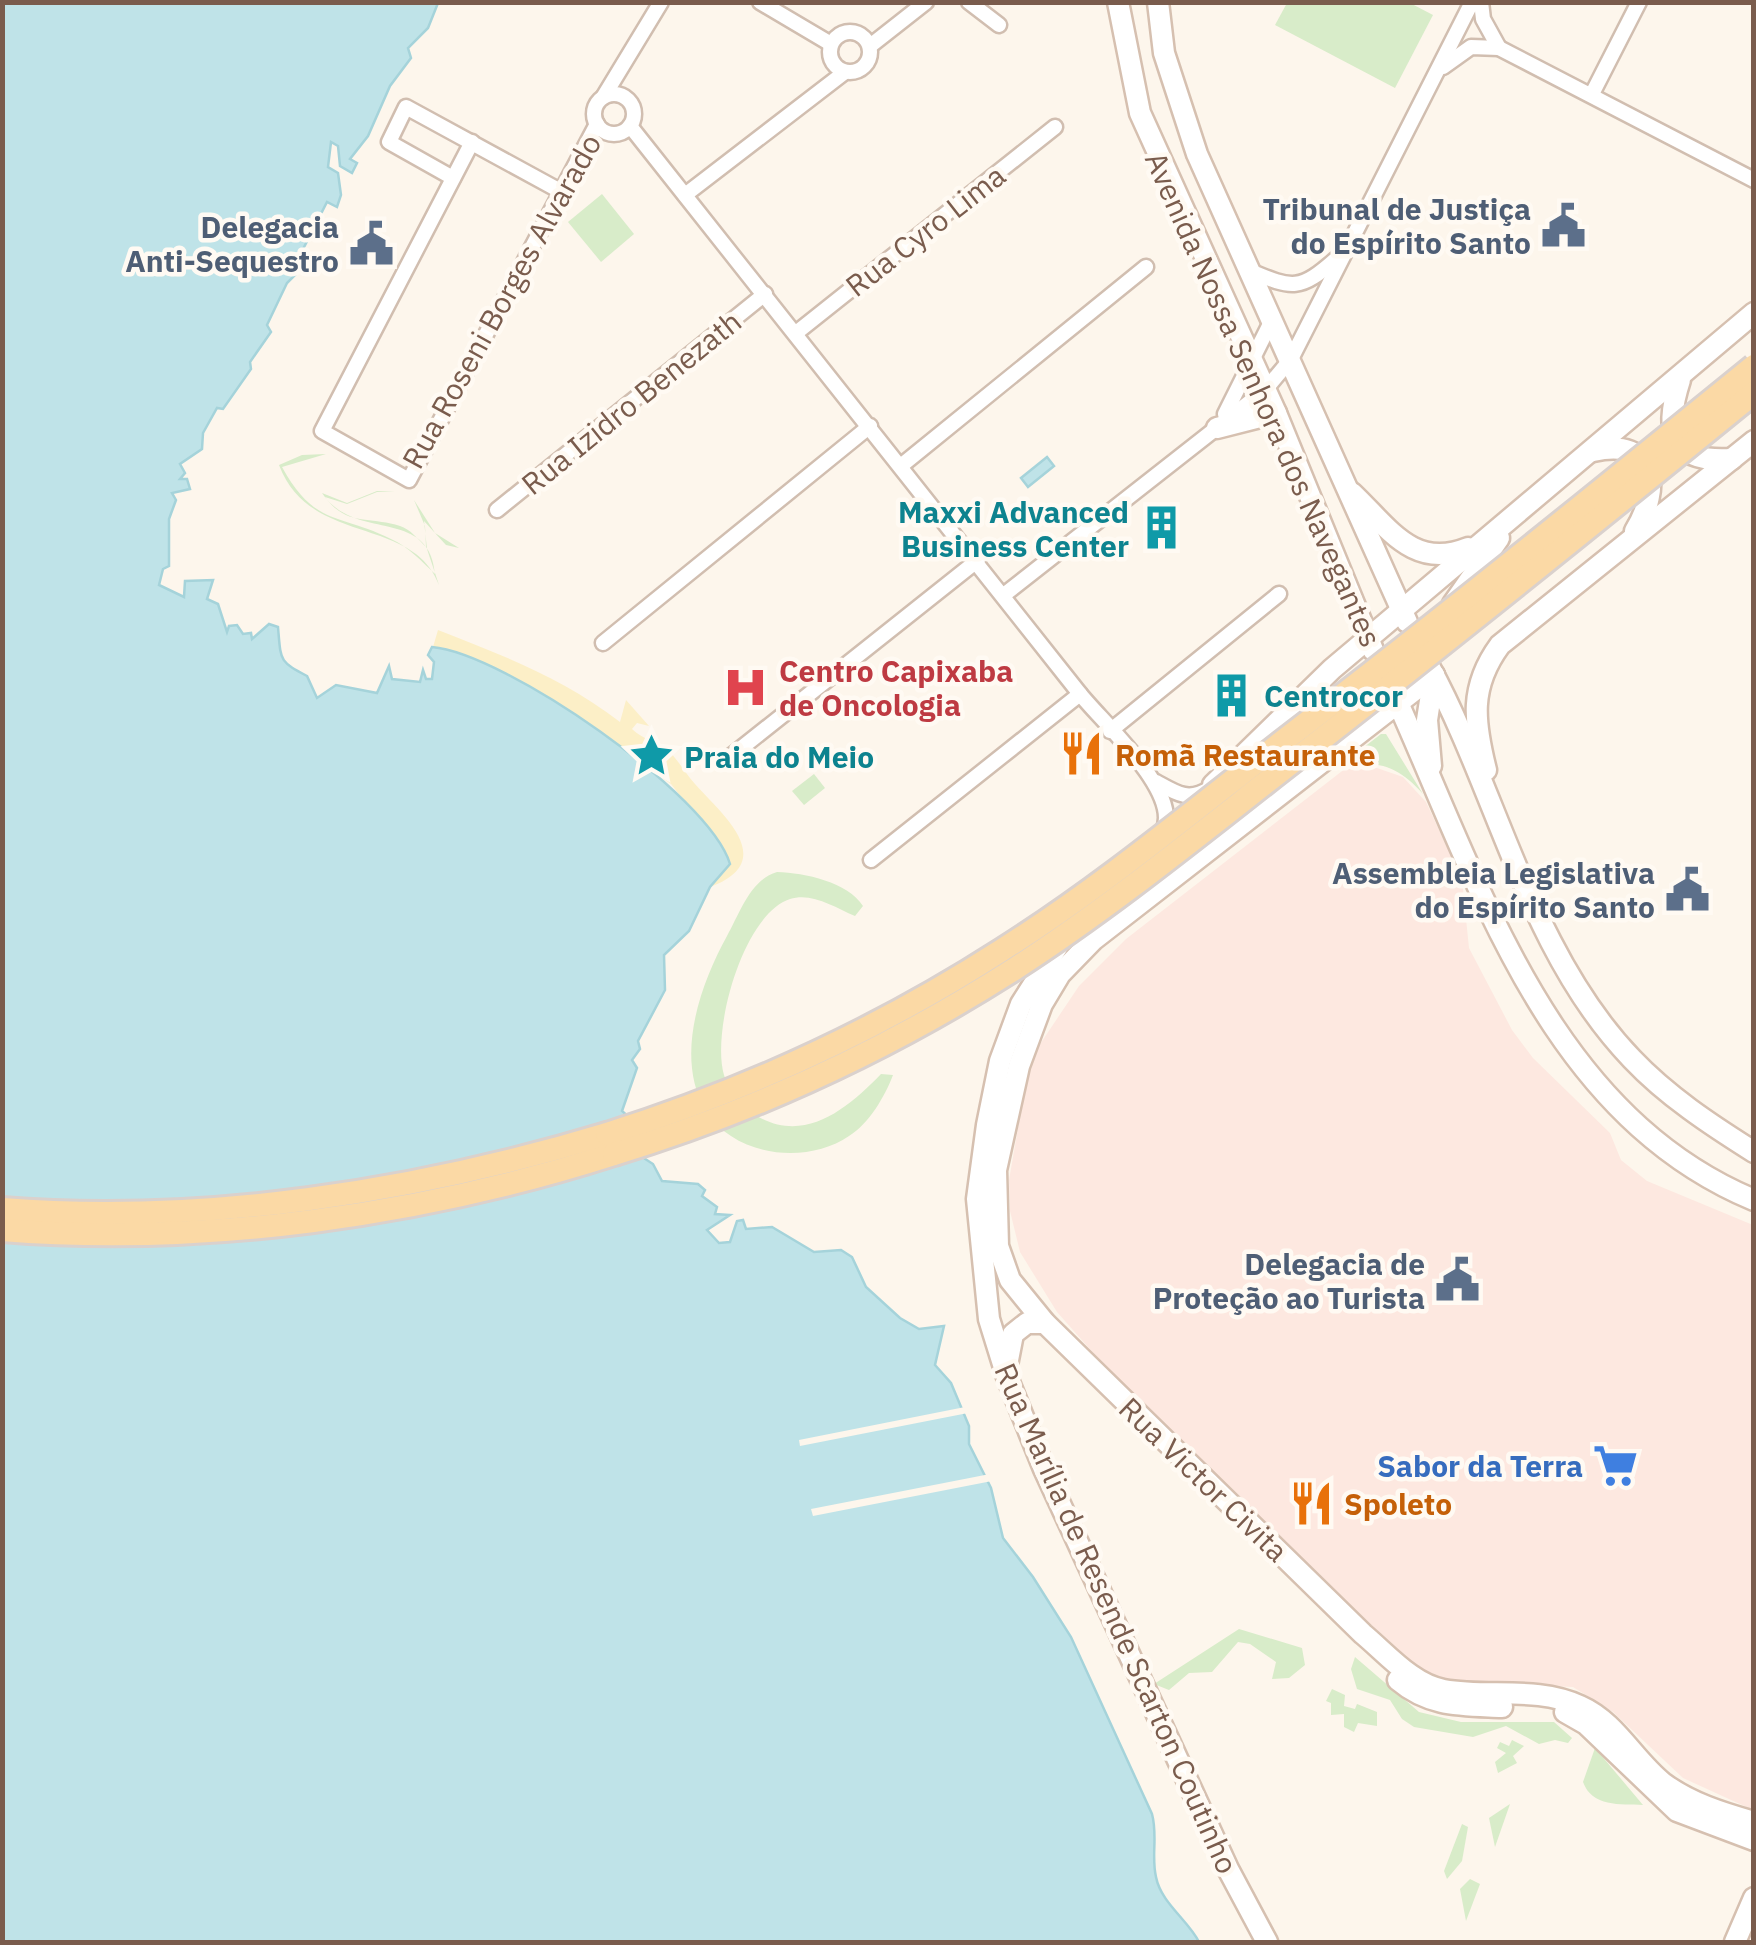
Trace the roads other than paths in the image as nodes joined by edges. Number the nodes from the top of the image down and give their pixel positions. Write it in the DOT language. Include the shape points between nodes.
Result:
graph roads {
  1 [pos="660,2"];
  2 [pos="760,2"];
  3 [pos="926,2"];
  4 [pos="970,2"];
  5 [pos="1118,2"];
  6 [pos="1158,2"];
  7 [pos="1472,2"];
  8 [pos="1481,2"];
  9 [pos="1639,2"];
  10 [pos="998,25"];
  11 [pos="831,44"];
  12 [pos="870,46"];
  13 [pos="1499,48"];
  14 [pos="628,61"];
  15 [pos="845,72"];
  16 [pos="1436,74"];
  17 [pos="1592,94"];
  18 [pos="604,96"];
  19 [pos="632,104"];
  20 [pos="597,124"];
  21 [pos="630,126"];
  22 [pos="1055,127"];
  23 [pos="472,142"];
  24 [pos="453,178"];
  25 [pos="1754,180"];
  26 [pos="562,192"];
  27 [pos="685,195"];
  28 [pos="1344,252"];
  29 [pos="1146,268"];
  30 [pos="1250,271"];
  31 [pos="765,294"];
  32 [pos="1754,312"];
  33 [pos="1272,320"];
  34 [pos="796,332"];
  35 [pos="1290,358"];
  36 [pos="1253,365"];
  37 [pos="1754,366"];
  38 [pos="1680,379"];
  39 [pos="1265,390"];
  40 [pos="1754,393"];
  41 [pos="1276,413"];
  42 [pos="870,426"];
  43 [pos="1218,428"];
  44 [pos="1754,442"];
  45 [pos="1588,452"];
  46 [pos="1634,453"];
  47 [pos="1732,459"];
  48 [pos="902,466"];
  49 [pos="1344,484"];
  50 [pos="1695,489"];
  51 [pos="1532,497"];
  52 [pos="498,510"];
  53 [pos="1628,541"];
  54 [pos="1479,544"];
  55 [pos="978,560"];
  56 [pos="1005,594"];
  57 [pos="1279,594"];
  58 [pos="1348,595"];
  59 [pos="1402,610"];
  60 [pos="1368,639"];
  61 [pos="603,643"];
  62 [pos="1347,656"];
  63 [pos="1434,675"];
  64 [pos="1080,694"];
  65 [pos="1398,704"];
  66 [pos="1110,731"];
  67 [pos="730,756"];
  68 [pos="1156,782"];
  69 [pos="1210,788"];
  70 [pos="1432,788"];
  71 [pos="1499,824"];
  72 [pos="1161,835"];
  73 [pos="871,860"];
  74 [pos="1754,1152"];
  75 [pos="1754,1200"];
  76 [pos="2,1209"];
  77 [pos="2,1230"];
  78 [pos="1045,1324"];
  79 [pos="1006,1377"];
  80 [pos="1364,1634"];
  81 [pos="1754,1822"];
  82 [pos="1754,1840"];
  83 [pos="1754,1898"];
  84 [pos="1267,1942"];
  85 [pos="1735,1942"];
  1 -- 14 [label="street"];
  2 -- 11 [label="street"];
  3 -- 12 [label="street"];
  4 -- 10 [label="street"];
  5 -- 36 [label="street, Avenida Nossa Senhora dos Navegantes" via="1140,113"];
  6 -- 30 [label="street, Avenida Nossa Senhora dos Navegantes" via="1164,53 1197,154"];
  7 -- 16 [label="street"];
  8 -- 13 [label="street"];
  9 -- 17 [label="street"];
  11 -- 12 [label="street" via="850,32"];
  11 -- 15 [label="street" via="830,58"];
  12 -- 15 [label="street" via="862,68"];
  13 -- 16 [label="street" via="1471,47"];
  13 -- 17 [label="street"];
  14 -- 18 [label="street"];
  14 -- 19 [label="street"];
  15 -- 27 [label="street"];
  16 -- 28 [label="street"];
  17 -- 25 [label="street"];
  18 -- 19 [label="street" via="622,95"];
  18 -- 20 [label="street" via="596,106"];
  19 -- 21 [label="street"];
  20 -- 21 [label="street" via="610,134"];
  20 -- 26 [label="street, Rua Roseni Borges Alvarado"];
  21 -- 27 [label="street"];
  22 -- 34 [label="street, Rua Cyro Lima"];
  23 -- 24 [label="street, Rua Roseni Borges Alvarado"];
  23 -- 24 [label="street" via="406,108 389,142"];
  23 -- 26 [label="street"];
  24 -- 26 [label="street, Rua Roseni Borges Alvarado" via="322,431 409,480"];
  27 -- 31 [label="street"];
  28 -- 30 [label="street" via="1302,285"];
  28 -- 35 [label="street"];
  29 -- 48 [label="street"];
  30 -- 33 [label="street, Avenida Nossa Senhora dos Navegantes"];
  31 -- 34 [label="street"];
  31 -- 52 [label="street, Rua Izidro Benezath"];
  32 -- 38 [label="street"];
  33 -- 35 [label="street, Avenida Nossa Senhora dos Navegantes"];
  33 -- 36 [label="street"];
  34 -- 42 [label="street"];
  35 -- 39 [label="street"];
  35 -- 49 [label="street, Avenida Nossa Senhora dos Navegantes"];
  36 -- 39 [label="street, Avenida Nossa Senhora dos Navegantes"];
  36 -- 43 [label="street"];
  37 -- 76 [label="main road, bridge" via="1468,598 1060,910 935,990 794,1064 589,1139 418,1179 204,1208"];
  38 -- 45 [label="street"];
  38 -- 47 [label="street" via="1669,414 1674,436 1690,457"];
  39 -- 41 [label="street, Avenida Nossa Senhora dos Navegantes"];
  39 -- 43 [label="street"];
  40 -- 77 [label="main road, bridge" via="1482,615 1084,920 982,989 804,1085 596,1160 402,1204 206,1230"];
  41 -- 43 [label="street"];
  41 -- 58 [label="street, Avenida Nossa Senhora dos Navegantes"];
  42 -- 48 [label="street"];
  42 -- 61 [label="street"];
  43 -- 56 [label="street"];
  44 -- 47 [label="street"];
  45 -- 46 [label="street" via="1614,446"];
  45 -- 51 [label="street"];
  46 -- 50 [label="street"];
  46 -- 53 [label="street" via="1653,486"];
  47 -- 50 [label="street"];
  48 -- 55 [label="street"];
  49 -- 54 [label="street" via="1426,556 1444,558"];
  49 -- 59 [label="street, Avenida Nossa Senhora dos Navegantes"];
  50 -- 53 [label="street"];
  51 -- 54 [label="street, Rua Marília de Resende Scarton Coutinho"];
  51 -- 63 [label="street" via="1450,608"];
  53 -- 71 [label="street" via="1500,645 1486,664 1474,700 1475,728"];
  54 -- 59 [label="street, Rua Marília de Resende Scarton Coutinho"];
  55 -- 56 [label="street"];
  55 -- 67 [label="street"];
  56 -- 64 [label="street"];
  57 -- 66 [label="street"];
  58 -- 60 [label="street, Avenida Nossa Senhora dos Navegantes"];
  58 -- 62 [label="street" via="1354,630"];
  59 -- 60 [label="street, Rua Marília de Resende Scarton Coutinho"];
  59 -- 63 [label="street, Avenida Nossa Senhora dos Navegantes"];
  60 -- 62 [label="street, Rua Marília de Resende Scarton Coutinho"];
  60 -- 65 [label="street, Avenida Nossa Senhora dos Navegantes"];
  62 -- 69 [label="street, Rua Marília de Resende Scarton Coutinho"];
  63 -- 65 [label="street, Rua Marília de Resende Scarton Coutinho"];
  63 -- 70 [label="street" via="1426,720"];
  63 -- 71 [label="street, Avenida Nossa Senhora dos Navegantes"];
  64 -- 66 [label="street"];
  64 -- 73 [label="street"];
  65 -- 70 [label="street, Avenida Nossa Senhora dos Navegantes"];
  65 -- 78 [label="street, Rua Marília de Resende Scarton Coutinho" via="1093,940 1042,1004 1019,1066 996,1170 998,1246 1010,1280"];
  66 -- 68 [label="street"];
  68 -- 69 [label="street" via="1183,796"];
  68 -- 72 [label="street" via="1170,818"];
  69 -- 72 [label="street, Rua Marília de Resende Scarton Coutinho"];
  70 -- 75 [label="street, Avenida Nossa Senhora dos Navegantes" via="1521,978 1552,1027 1624,1111 1670,1150"];
  71 -- 74 [label="street" via="1568,969 1605,1027 1632,1060 1700,1118"];
  72 -- 79 [label="street, Rua Marília de Resende Scarton Coutinho" via="1095,896 1037,974 1000,1062 978,1212 985,1296"];
  78 -- 79 [label="street" via="1027,1323 1014,1334"];
  78 -- 80 [label="street, Rua Victor Civita"];
  79 -- 84 [label="street, Rua Marília de Resende Scarton Coutinho"];
  80 -- 81 [label="street, Rua Victor Civita" via="1418,1680 1442,1690 1544,1695 1585,1708 1663,1782 1704,1807"];
  80 -- 82 [label="street, Rua Victor Civita" via="1422,1699 1569,1713 1678,1811"];
  83 -- 85 [label="street"];
}
